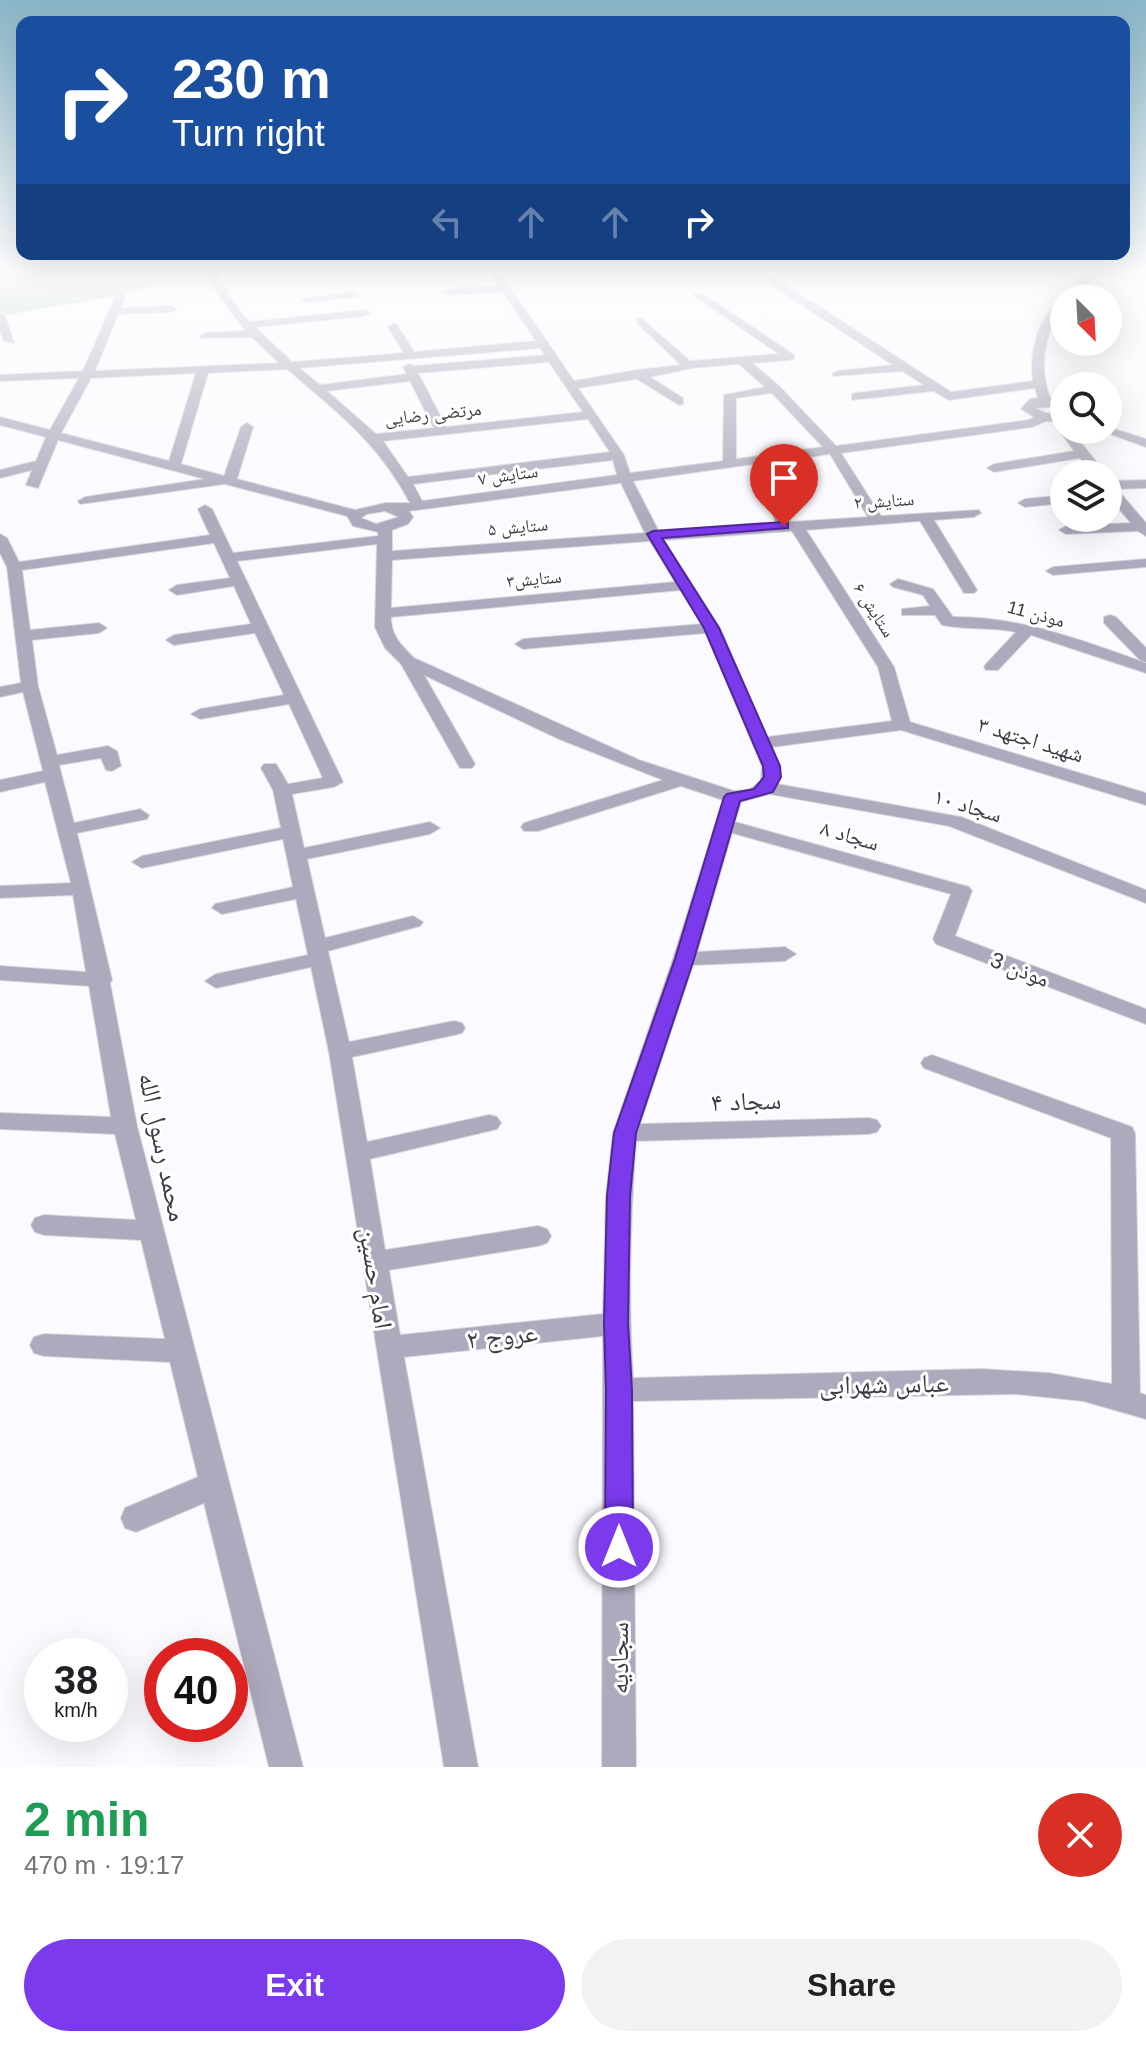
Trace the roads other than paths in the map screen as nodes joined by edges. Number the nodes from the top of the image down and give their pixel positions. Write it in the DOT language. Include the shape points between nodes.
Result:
graph roads {
  1 [pos="97,352"];
  2 [pos="274,352"];
  3 [pos="438,352"];
  4 [pos="549,352"];
  5 [pos="674,352"];
  6 [pos="783,352"];
  7 [pos="882,352"];
  8 [pos="1040,352"];
  9 [pos="406,355"];
  10 [pos="553,358"];
  11 [pos="741,360"];
  12 [pos="687,365"];
  13 [pos="288,366"];
  14 [pos="904,367"];
  15 [pos="203,369"];
  16 [pos="88,373"];
  17 [pos="636,373"];
  18 [pos="412,374"];
  19 [pos="838,374"];
  20 [pos="0,378"];
  21 [pos="1037,384"];
  22 [pos="572,385"];
  23 [pos="935,387"];
  24 [pos="315,389"];
  25 [pos="775,389"];
  26 [pos="856,397"];
  27 [pos="1045,400"];
  28 [pos="679,401"];
  29 [pos="1050,401"];
  30 [pos="592,415"];
  31 [pos="1050,417"];
  32 [pos="1050,419"];
  33 [pos="0,421"];
  34 [pos="1122,425"];
  35 [pos="247,427"];
  36 [pos="28,430"];
  37 [pos="442,431"];
  38 [pos="1146,433"];
  39 [pos="1122,435"];
  40 [pos="53,436"];
  41 [pos="0,437"];
  42 [pos="374,438"];
  43 [pos="1146,443"];
  44 [pos="1077,444"];
  45 [pos="834,451"];
  46 [pos="1085,453"];
  47 [pos="618,455"];
  48 [pos="759,460"];
  49 [pos="1090,460"];
  50 [pos="730,463"];
  51 [pos="42,464"];
  52 [pos="175,464"];
  53 [pos="994,468"];
  54 [pos="0,474"];
  55 [pos="624,476"];
  56 [pos="230,479"];
  57 [pos="405,481"];
  58 [pos="1146,484"];
  59 [pos="33,485"];
  60 [pos="1122,488"];
  61 [pos="1050,500"];
  62 [pos="85,501"];
  63 [pos="1025,503"];
  64 [pos="1122,505"];
  65 [pos="418,506"];
  66 [pos="205,509"];
  67 [pos="396,509"];
  68 [pos="974,513"];
  69 [pos="356,514"];
  70 [pos="924,516"];
  71 [pos="876,519"];
  72 [pos="790,525"];
  73 [pos="1144,530"];
  74 [pos="653,534"];
  75 [pos="0,538"];
  76 [pos="219,538"];
  77 [pos="386,541"];
  78 [pos="1076,543"];
  79 [pos="229,558"];
  80 [pos="1146,563"];
  81 [pos="14,567"];
  82 [pos="1053,571"];
  83 [pos="239,581"];
  84 [pos="898,584"];
  85 [pos="687,585"];
  86 [pos="177,590"];
  87 [pos="969,590"];
  88 [pos="940,610"];
  89 [pos="9,611"];
  90 [pos="907,612"];
  91 [pos="383,613"];
  92 [pos="1110,620"];
  93 [pos="261,627"];
  94 [pos="99,628"];
  95 [pos="712,628"];
  96 [pos="1027,630"];
  97 [pos="21,636"];
  98 [pos="174,640"];
  99 [pos="523,644"];
  100 [pos="1146,657"];
  101 [pos="408,661"];
  102 [pos="992,667"];
  103 [pos="1146,668"];
  104 [pos="30,686"];
  105 [pos="0,692"];
  106 [pos="295,698"];
  107 [pos="200,714"];
  108 [pos="902,725"];
  109 [pos="762,743"];
  110 [pos="110,758"];
  111 [pos="466,764"];
  112 [pos="50,769"];
  113 [pos="681,780"];
  114 [pos="0,786"];
  115 [pos="767,788"];
  116 [pos="733,797"];
  117 [pos="1146,799"];
  118 [pos="140,815"];
  119 [pos="725,825"];
  120 [pos="531,827"];
  121 [pos="430,828"];
  122 [pos="66,830"];
  123 [pos="294,843"];
  124 [pos="142,862"];
  125 [pos="82,889"];
  126 [pos="304,891"];
  127 [pos="962,891"];
  128 [pos="0,892"];
  129 [pos="1146,897"];
  130 [pos="222,908"];
  131 [pos="413,922"];
  132 [pos="318,953"];
  133 [pos="785,954"];
  134 [pos="684,959"];
  135 [pos="0,973"];
  136 [pos="101,980"];
  137 [pos="216,981"];
  138 [pos="1146,1017"];
  139 [pos="454,1028"];
  140 [pos="340,1052"];
  141 [pos="932,1063"];
  142 [pos="0,1121"];
  143 [pos="489,1123"];
  144 [pos="125,1126"];
  145 [pos="869,1126"];
  146 [pos="625,1133"];
  147 [pos="356,1153"];
  148 [pos="44,1225"];
  149 [pos="150,1231"];
  150 [pos="538,1236"];
  151 [pos="374,1262"];
  152 [pos="616,1324"];
  153 [pos="44,1345"];
  154 [pos="388,1347"];
  155 [pos="183,1351"];
  156 [pos="619,1390"];
  157 [pos="1136,1403"];
  158 [pos="215,1484"];
  159 [pos="136,1518"];
  160 [pos="286,1767"];
  161 [pos="461,1767"];
  162 [pos="619,1767"];
  1 -- 16 [label="street"];
  2 -- 13 [label="street"];
  3 -- 9 [label="street"];
  4 -- 10 [label="street"];
  5 -- 12 [label="street"];
  6 -- 11 [label="street" via="790,357"];
  7 -- 14 [label="street"];
  8 -- 21 [label="street"];
  9 -- 13 [label="street"];
  9 -- 18 [label="street"];
  10 -- 18 [label="street"];
  10 -- 22 [label="street"];
  11 -- 12 [label="street"];
  11 -- 25 [label="street"];
  12 -- 17 [label="street"];
  13 -- 15 [label="street"];
  13 -- 24 [label="street"];
  14 -- 19 [label="street"];
  14 -- 23 [label="street"];
  15 -- 16 [label="street"];
  15 -- 52 [label="street"];
  16 -- 20 [label="street"];
  16 -- 40 [label="street"];
  17 -- 22 [label="street"];
  17 -- 28 [label="street"];
  18 -- 24 [label="street"];
  18 -- 37 [label="street"];
  21 -- 23 [label="street" via="949,396"];
  21 -- 27 [label="street"];
  22 -- 30 [label="street"];
  23 -- 26 [label="street"];
  24 -- 42 [label="street"];
  25 -- 45 [label="street"];
  25 -- 50 [label="street" via="730,395"];
  27 -- 29 [label="street"];
  27 -- 31 [label="street" via="1027,409"];
  30 -- 37 [label="street, مرتضی رضایی"];
  30 -- 47 [label="street"];
  32 -- 45 [label="street, ستایش ۷"];
  33 -- 36 [label="street"];
  34 -- 38 [label="street"];
  35 -- 56 [label="street"];
  36 -- 40 [label="street"];
  36 -- 41 [label="street"];
  37 -- 42 [label="street, مرتضی رضایی"];
  39 -- 43 [label="street"];
  40 -- 51 [label="street"];
  40 -- 52 [label="street"];
  42 -- 57 [label="street"];
  44 -- 46 [label="street"];
  45 -- 48 [label="street, ستایش ۷"];
  45 -- 71 [label="street"];
  46 -- 49 [label="street"];
  46 -- 53 [label="street"];
  47 -- 55 [label="street"];
  47 -- 57 [label="street"];
  48 -- 50 [label="street, ستایش ۷"];
  48 -- 72 [label="street"];
  50 -- 55 [label="street, ستایش ۷"];
  51 -- 54 [label="street"];
  51 -- 59 [label="street"];
  52 -- 56 [label="street"];
  55 -- 65 [label="street, ستایش ۷"];
  55 -- 74 [label="street"];
  56 -- 62 [label="street"];
  56 -- 69 [label="street"];
  57 -- 65 [label="street"];
  58 -- 60 [label="street"];
  61 -- 63 [label="street"];
  64 -- 73 [label="street"];
  65 -- 67 [label="street, ستایش ۷"];
  66 -- 76 [label="street"];
  67 -- 69 [label="street, ستایش ۷" via="374,507"];
  67 -- 77 [label="street" via="406,517"];
  68 -- 70 [label="street, ستایش ۲"];
  69 -- 77 [label="street" via="353,518"];
  70 -- 71 [label="street, ستایش ۲"];
  70 -- 87 [label="street"];
  71 -- 72 [label="street, ستایش ۲"];
  72 -- 74 [label="street, ستایش ۲"];
  72 -- 108 [label="street, ستایش ۶" via="886,667"];
  73 -- 78 [label="street" via="1066,530"];
  74 -- 77 [label="street, ستایش ۵"];
  74 -- 85 [label="street"];
  75 -- 81 [label="street, محمد رسول الله"];
  76 -- 79 [label="street"];
  76 -- 81 [label="street"];
  77 -- 79 [label="street, ستایش ۵"];
  77 -- 91 [label="street"];
  79 -- 83 [label="street"];
  80 -- 82 [label="street"];
  81 -- 89 [label="street, محمد رسول الله"];
  83 -- 86 [label="street"];
  83 -- 93 [label="street"];
  84 -- 88 [label="street" via="928,592"];
  85 -- 91 [label="street, ستایش۳"];
  85 -- 95 [label="street"];
  88 -- 90 [label="street"];
  88 -- 96 [label="street, موذن 11" via="948,622 972,620"];
  89 -- 97 [label="street, محمد رسول الله"];
  91 -- 101 [label="street" via="385,634"];
  92 -- 100 [label="street"];
  93 -- 98 [label="street"];
  93 -- 106 [label="street"];
  94 -- 97 [label="street"];
  95 -- 99 [label="street"];
  95 -- 109 [label="street"];
  96 -- 102 [label="street"];
  96 -- 103 [label="street, موذن 11"];
  97 -- 104 [label="street, محمد رسول الله"];
  101 -- 111 [label="street"];
  101 -- 113 [label="street" via="565,735"];
  104 -- 105 [label="street"];
  104 -- 112 [label="street, محمد رسول الله"];
  106 -- 107 [label="street"];
  106 -- 123 [label="street, امام حسین" via="334,782 276,779"];
  108 -- 109 [label="street"];
  108 -- 117 [label="street, شهید اجتهد ۳"];
  109 -- 115 [label="street" via="773,777"];
  110 -- 112 [label="street"];
  112 -- 114 [label="street"];
  112 -- 122 [label="street, محمد رسول الله"];
  113 -- 116 [label="street"];
  113 -- 120 [label="street"];
  115 -- 116 [label="street"];
  115 -- 129 [label="street, سجاد ۱۰" via="954,821"];
  116 -- 119 [label="street, سجادیه"];
  118 -- 122 [label="street"];
  119 -- 127 [label="street, سجاد ۸"];
  119 -- 134 [label="street, سجادیه"];
  121 -- 123 [label="street"];
  122 -- 125 [label="street, محمد رسول الله"];
  123 -- 124 [label="street"];
  123 -- 126 [label="street, امام حسین"];
  125 -- 128 [label="street"];
  125 -- 136 [label="street, محمد رسول الله"];
  126 -- 130 [label="street"];
  126 -- 132 [label="street, امام حسین"];
  127 -- 138 [label="street, موذن 3" via="943,939"];
  131 -- 132 [label="street"];
  132 -- 137 [label="street"];
  132 -- 140 [label="street, امام حسین"];
  133 -- 134 [label="street"];
  134 -- 146 [label="street, سجادیه"];
  135 -- 136 [label="street"];
  136 -- 144 [label="street, محمد رسول الله"];
  139 -- 140 [label="street"];
  140 -- 147 [label="street, امام حسین"];
  141 -- 157 [label="street" via="1123,1133"];
  142 -- 144 [label="street"];
  143 -- 147 [label="street"];
  144 -- 149 [label="street, محمد رسول الله"];
  145 -- 146 [label="street, سجاد ۴"];
  146 -- 152 [label="street, سجادیه"];
  147 -- 151 [label="street, امام حسین"];
  148 -- 149 [label="street"];
  149 -- 155 [label="street, محمد رسول الله"];
  150 -- 151 [label="street"];
  151 -- 154 [label="street, امام حسین"];
  152 -- 154 [label="street, عروج ۲"];
  152 -- 156 [label="street, سجادیه"];
  153 -- 155 [label="street"];
  154 -- 161 [label="street, امام حسین"];
  155 -- 158 [label="street, محمد رسول الله"];
  156 -- 157 [label="street, عباس شهرابی" via="1031,1384"];
  156 -- 162 [label="street, سجادیه"];
  158 -- 159 [label="street"];
  158 -- 160 [label="street, محمد رسول الله"];
}
